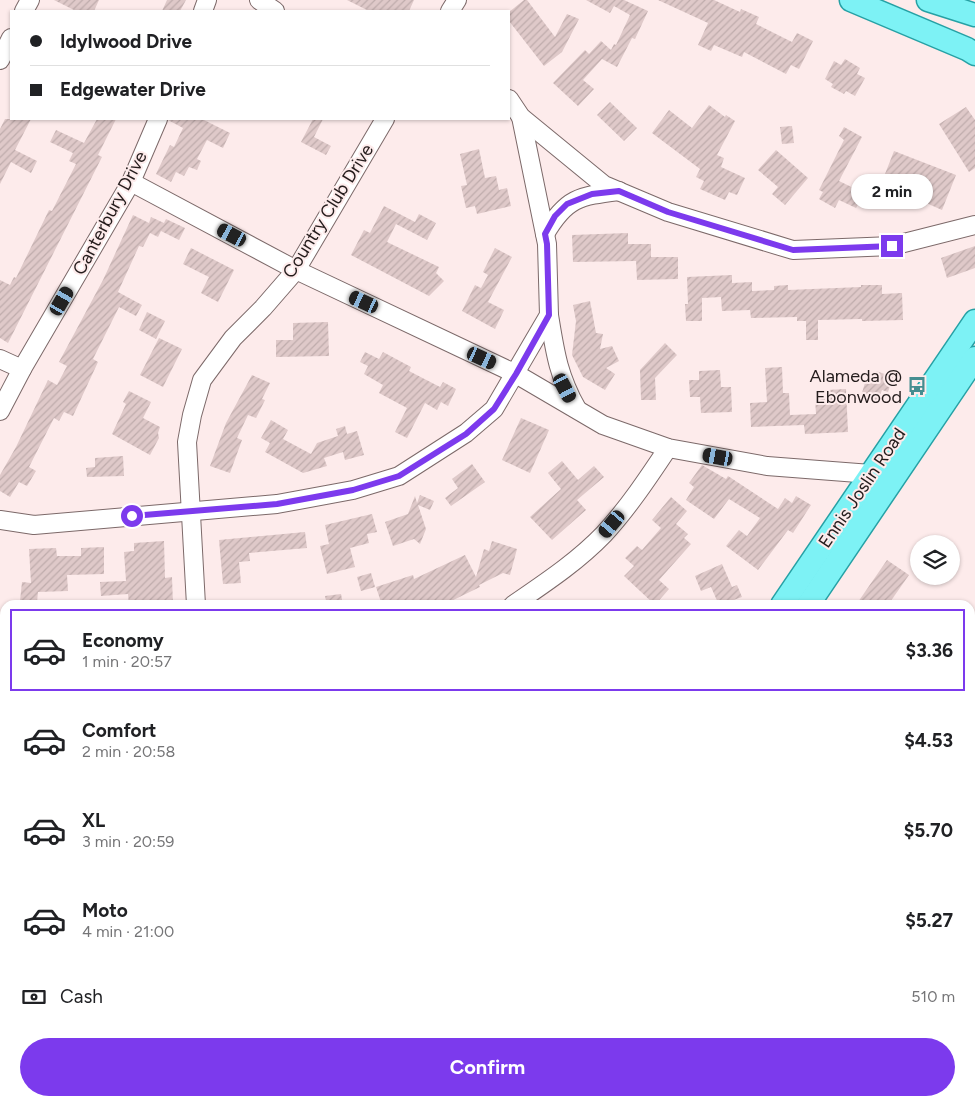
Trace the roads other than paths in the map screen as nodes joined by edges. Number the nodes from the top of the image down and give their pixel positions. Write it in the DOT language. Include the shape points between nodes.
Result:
graph roads {
  1 [pos="260,0"];
  2 [pos="851,0"];
  3 [pos="878,0"];
  4 [pos="928,0"];
  5 [pos="274,10"];
  6 [pos="975,15"];
  7 [pos="975,38"];
  8 [pos="10,40"];
  9 [pos="975,54"];
  10 [pos="0,60"];
  11 [pos="510,100"];
  12 [pos="521,117"];
  13 [pos="158,120"];
  14 [pos="384,120"];
  15 [pos="131,182"];
  16 [pos="619,191"];
  17 [pos="975,225"];
  18 [pos="545,234"];
  19 [pos="296,270"];
  20 [pos="549,315"];
  21 [pos="975,321"];
  22 [pos="975,358"];
  23 [pos="0,359"];
  24 [pos="22,369"];
  25 [pos="516,374"];
  26 [pos="577,410"];
  27 [pos="0,411"];
  28 [pos="668,448"];
  29 [pos="880,480"];
  30 [pos="191,510"];
  31 [pos="0,520"];
  32 [pos="196,600"];
  33 [pos="520,600"];
  34 [pos="786,600"];
  35 [pos="811,600"];
  1 -- 5 [label="street"];
  2 -- 9 [label="main road"];
  3 -- 7 [label="main road"];
  4 -- 6 [label="main road"];
  8 -- 10 [label="street"];
  11 -- 12 [label="street"];
  12 -- 16 [label="street" via="604,185"];
  12 -- 18 [label="street"];
  13 -- 15 [label="street, Canterbury Drive"];
  14 -- 19 [label="street, Country Club Drive"];
  15 -- 19 [label="street"];
  15 -- 24 [label="street, Canterbury Drive"];
  16 -- 17 [label="street" via="668,212 793,250 892,246"];
  16 -- 18 [label="street" via="592,194 567,204 555,216"];
  18 -- 20 [label="street"];
  19 -- 25 [label="street"];
  19 -- 30 [label="street, Country Club Drive" via="233,338 202,380 187,442"];
  20 -- 25 [label="street"];
  20 -- 26 [label="street" via="556,360 565,388"];
  21 -- 29 [label="main road, Ennis Joslin Road"];
  22 -- 29 [label="main road, Ennis Joslin Road"];
  23 -- 24 [label="street"];
  24 -- 27 [label="street, Canterbury Drive"];
  25 -- 26 [label="street"];
  25 -- 30 [label="street" via="494,409 466,434 399,476 353,490 277,504"];
  26 -- 28 [label="street" via="603,425"];
  28 -- 29 [label="street" via="767,466"];
  28 -- 33 [label="street" via="603,534 567,568"];
  29 -- 34 [label="main road, Ennis Joslin Road"];
  29 -- 35 [label="main road, Ennis Joslin Road"];
  30 -- 31 [label="street" via="34,525"];
  30 -- 32 [label="street, Country Club Drive"];
}
